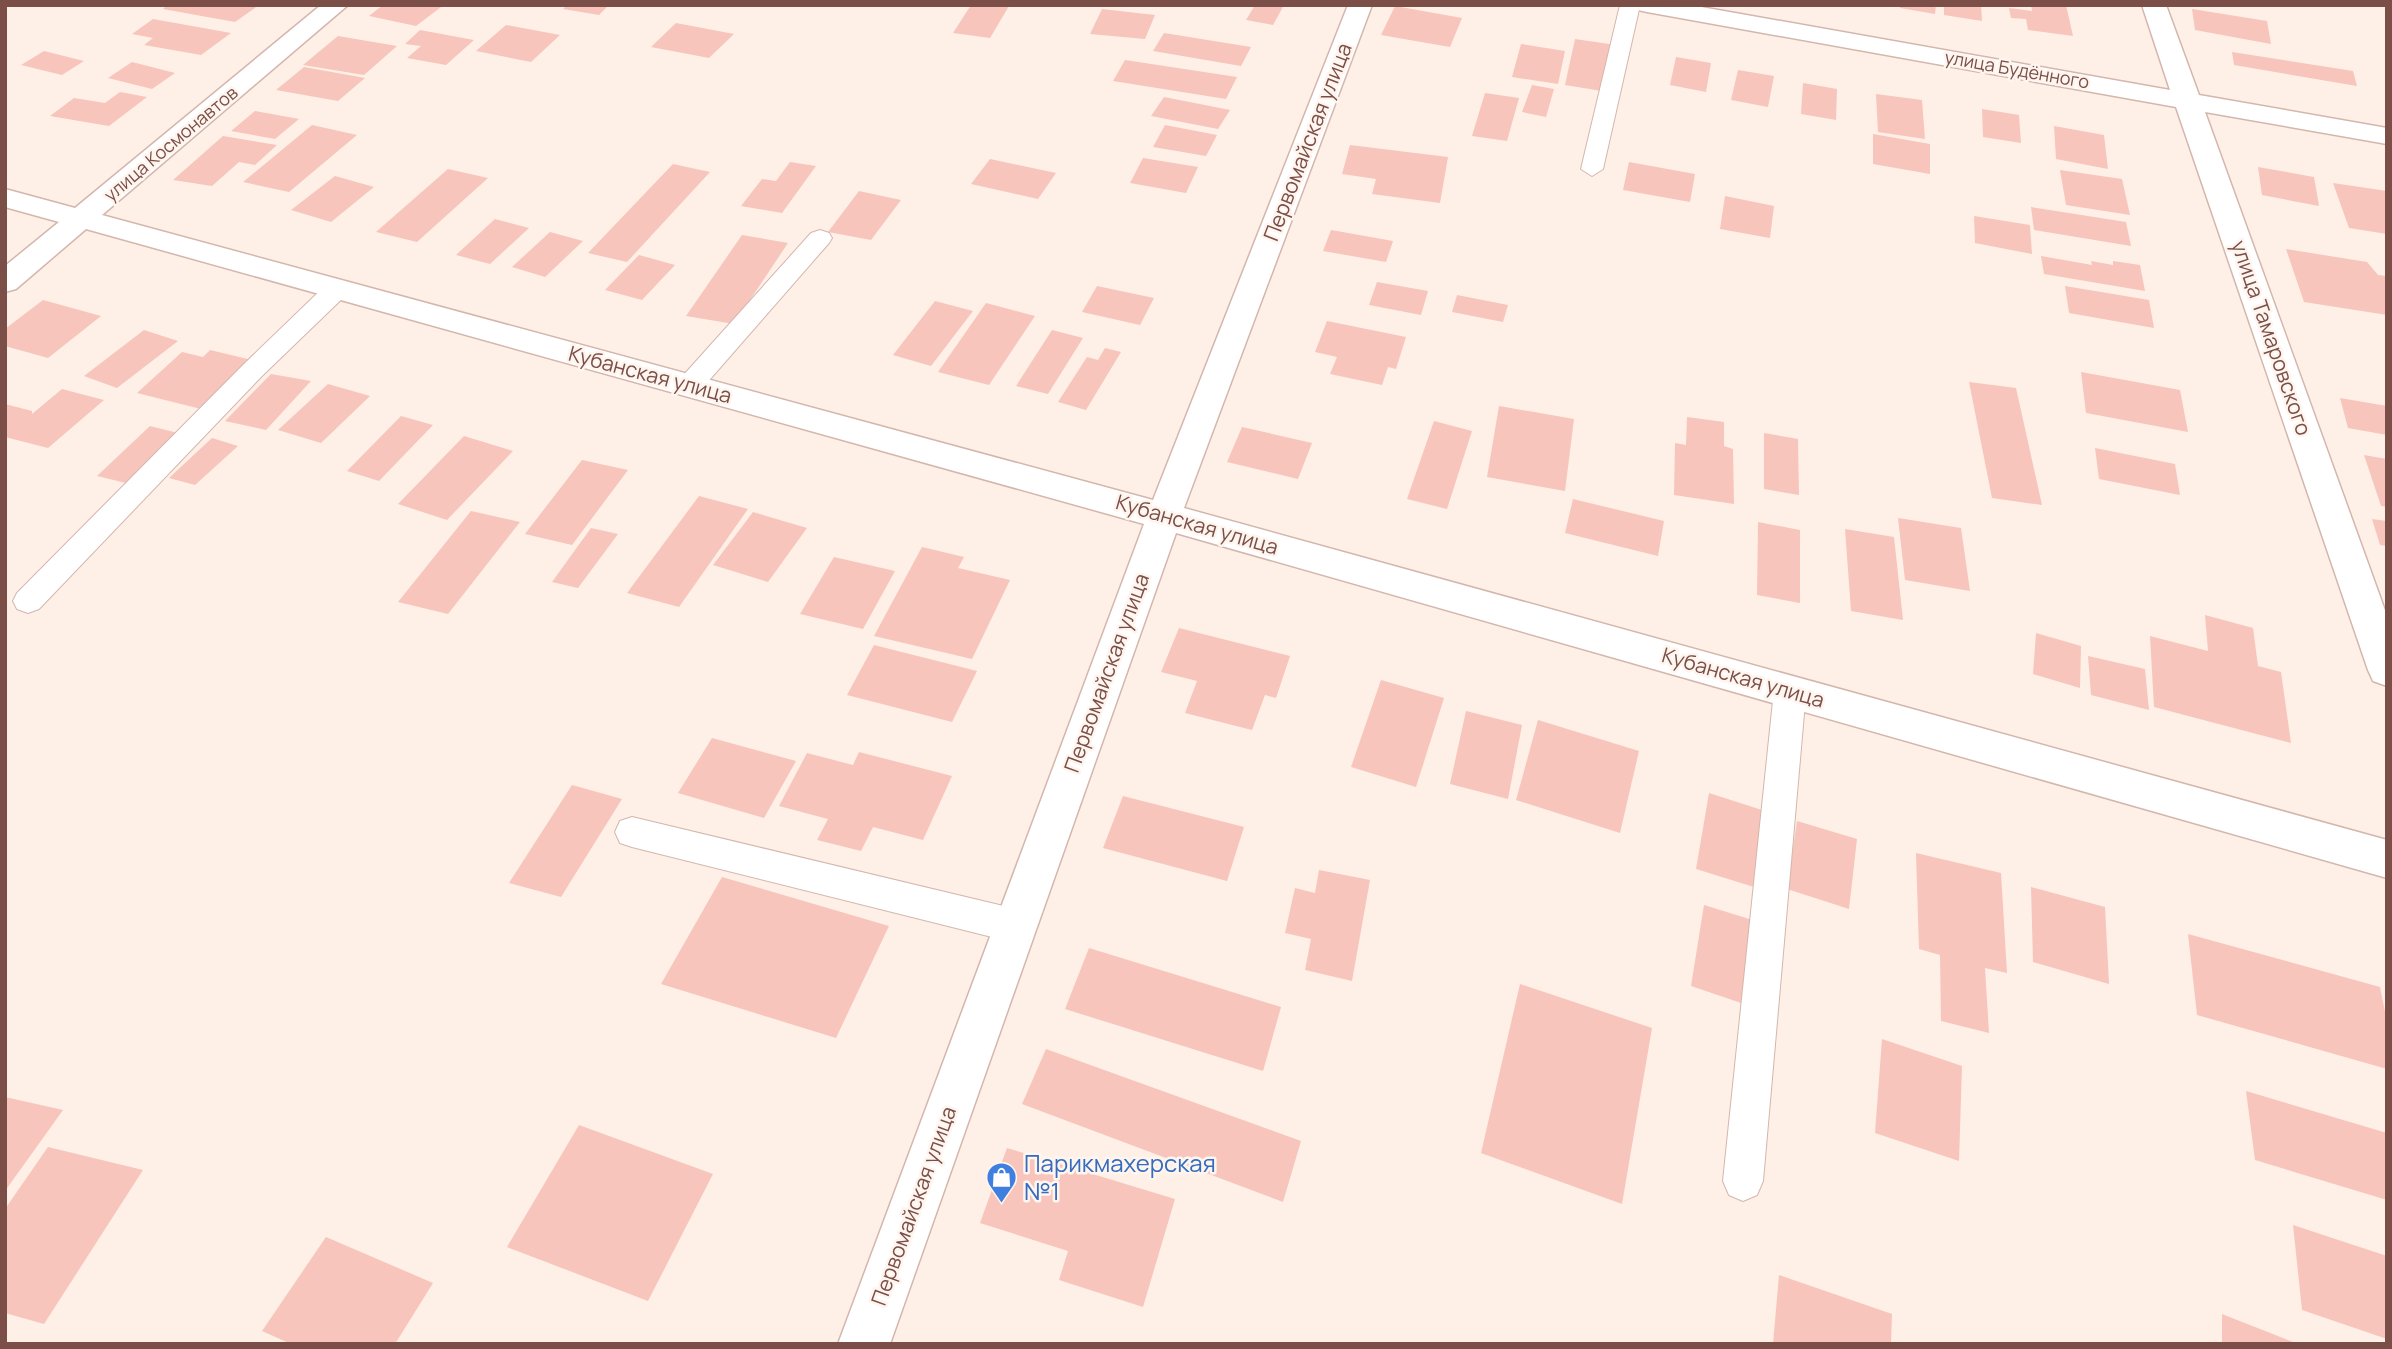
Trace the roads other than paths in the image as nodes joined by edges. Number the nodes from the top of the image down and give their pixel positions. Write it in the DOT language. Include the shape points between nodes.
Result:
graph roads {
  1 [pos="336,5"];
  2 [pos="1360,5"];
  3 [pos="1630,5"];
  4 [pos="1647,5"];
  5 [pos="2154,5"];
  6 [pos="1694,10"];
  7 [pos="2189,101"];
  8 [pos="2387,136"];
  9 [pos="1592,169"];
  10 [pos="5,198"];
  11 [pos="81,219"];
  12 [pos="820,238"];
  13 [pos="5,282"];
  14 [pos="337,289"];
  15 [pos="689,386"];
  16 [pos="1164,516"];
  17 [pos="28,601"];
  18 [pos="2387,670"];
  19 [pos="1790,691"];
  20 [pos="632,832"];
  21 [pos="2387,859"];
  22 [pos="1016,926"];
  23 [pos="1743,1181"];
  24 [pos="864,1344"];
  1 -- 11 [label="street, улица Космонавтов"];
  2 -- 16 [label="street, Первомайская улица"];
  3 -- 9 [label="lane"];
  4 -- 6 [label="street, улица Будённого"];
  5 -- 7 [label="street, улица Тамаровского"];
  6 -- 7 [label="street, улица Будённого"];
  7 -- 8 [label="street, улица Будённого"];
  7 -- 18 [label="street, улица Тамаровского"];
  10 -- 11 [label="street, Кубанская улица"];
  11 -- 13 [label="street, улица Космонавтов"];
  11 -- 14 [label="street, Кубанская улица"];
  12 -- 15 [label="lane"];
  14 -- 15 [label="street, Кубанская улица"];
  14 -- 17 [label="lane"];
  15 -- 16 [label="street, Кубанская улица"];
  16 -- 19 [label="street, Кубанская улица"];
  16 -- 22 [label="street, Первомайская улица"];
  19 -- 21 [label="street, Кубанская улица"];
  19 -- 23 [label="lane"];
  20 -- 22 [label="lane"];
  22 -- 24 [label="street, Первомайская улица"];
}
